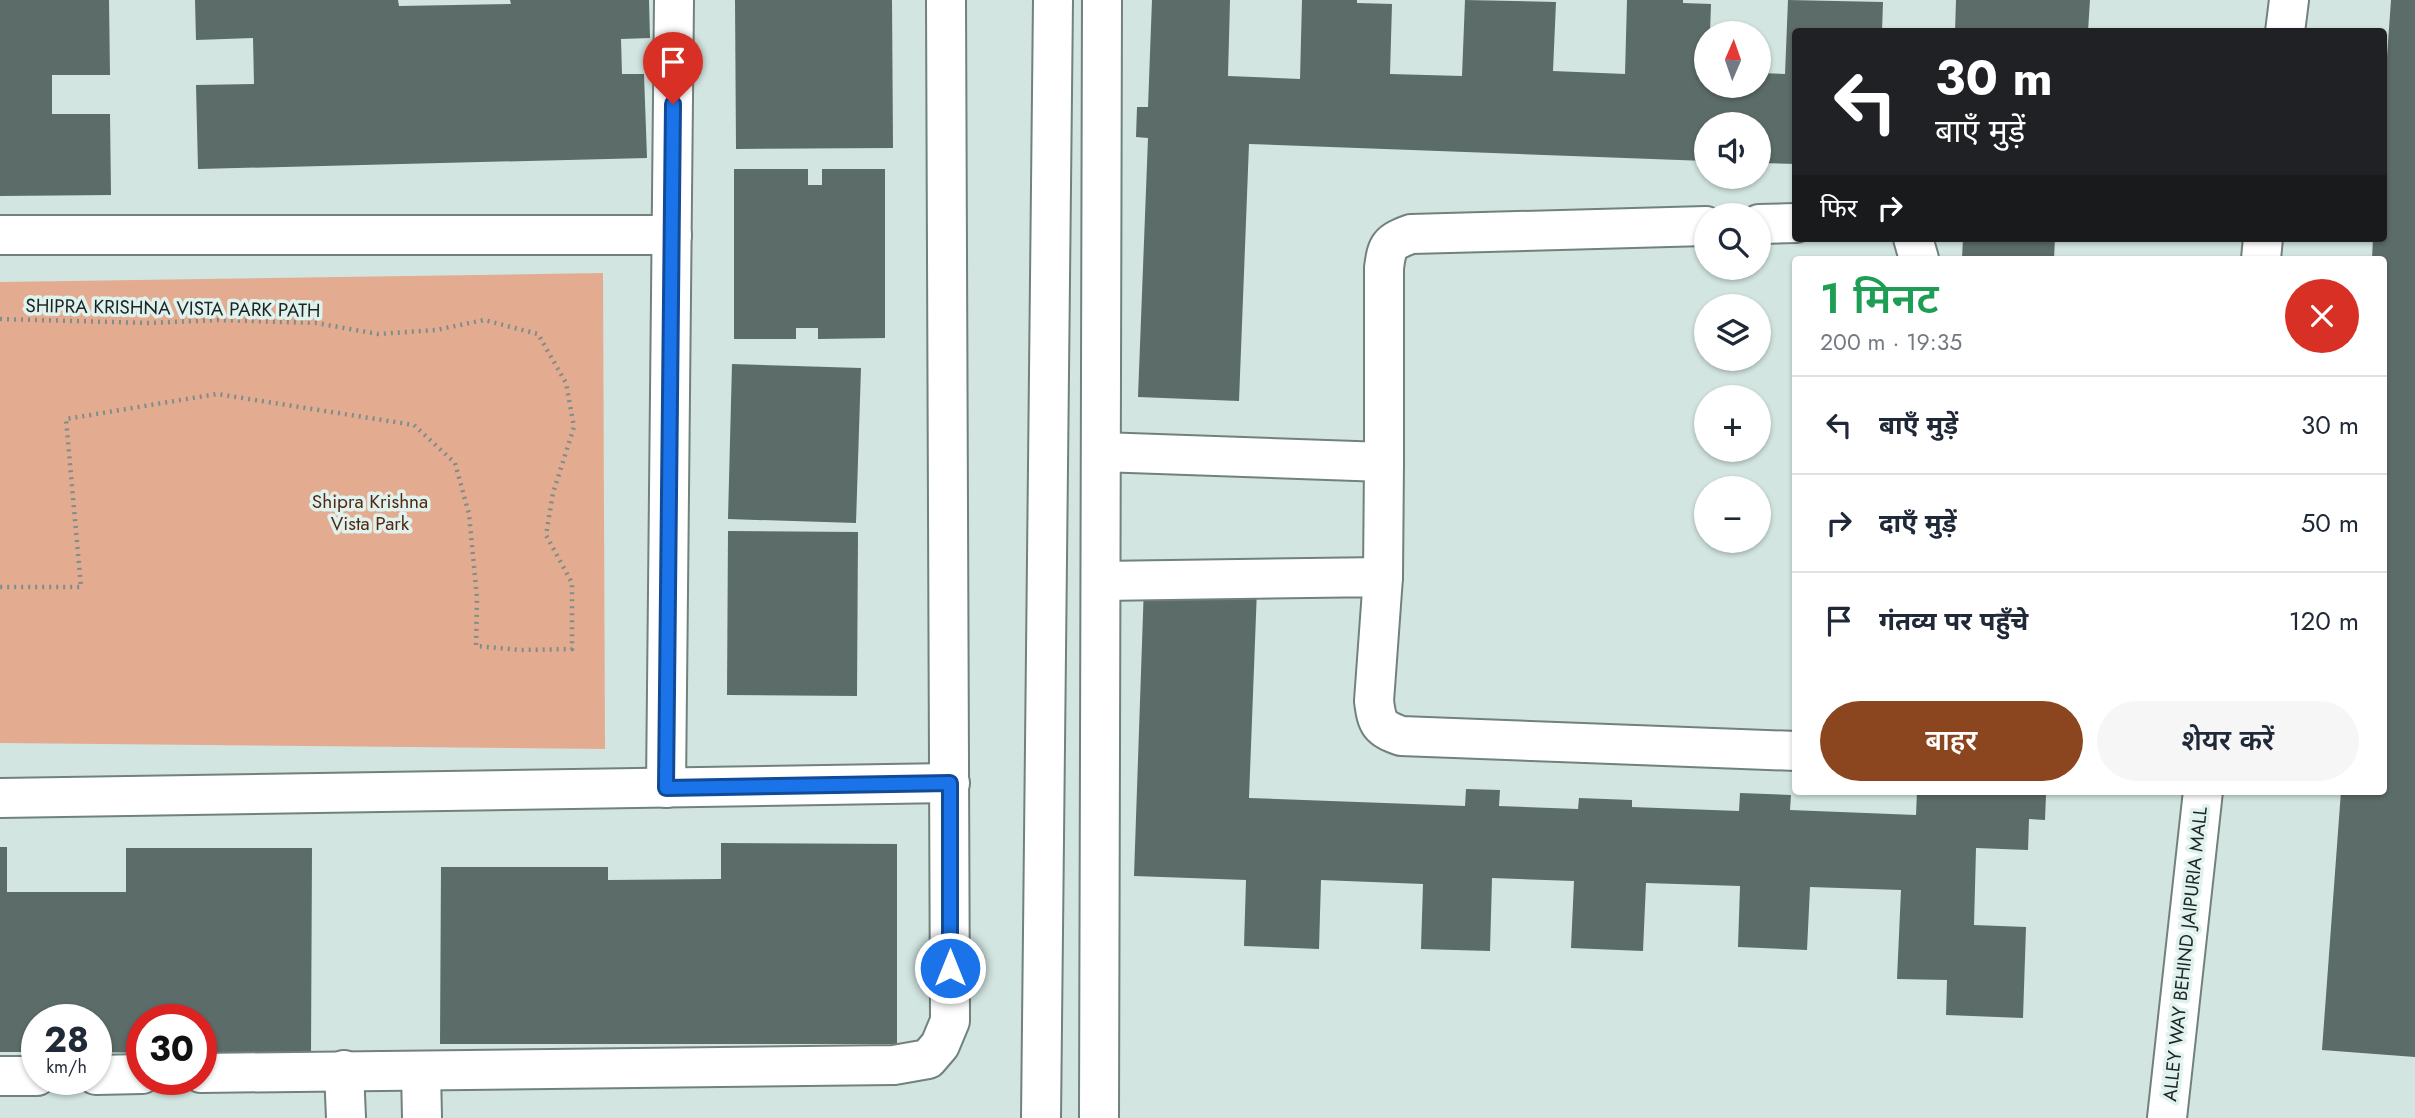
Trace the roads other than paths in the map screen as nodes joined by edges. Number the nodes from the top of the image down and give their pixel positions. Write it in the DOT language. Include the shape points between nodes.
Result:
graph roads {
  1 [pos="674,0"];
  2 [pos="946,0"];
  3 [pos="1053,0"];
  4 [pos="1102,0"];
  5 [pos="2289,0"];
  6 [pos="2286,28"];
  7 [pos="1792,223"];
  8 [pos="1771,224"];
  9 [pos="1694,226"];
  10 [pos="0,235"];
  11 [pos="672,235"];
  12 [pos="1101,452"];
  13 [pos="1384,461"];
  14 [pos="1383,577"];
  15 [pos="1101,581"];
  16 [pos="1792,751"];
  17 [pos="950,783"];
  18 [pos="666,788"];
  19 [pos="2203,795"];
  20 [pos="0,799"];
  21 [pos="344,1070"];
  22 [pos="421,1071"];
  23 [pos="217,1073"];
  24 [pos="0,1076"];
  25 [pos="21,1076"];
  26 [pos="346,1118"];
  27 [pos="422,1118"];
  28 [pos="1041,1118"];
  29 [pos="1099,1118"];
  30 [pos="2167,1118"];
  1 -- 11 [label="street"];
  2 -- 17 [label="street"];
  3 -- 28 [label="street"];
  4 -- 12 [label="street"];
  5 -- 6 [label="street"];
  7 -- 8 [label="street"];
  9 -- 13 [label="street" via="1411,234 1393,240 1384,268"];
  10 -- 11 [label="street"];
  11 -- 18 [label="street"];
  12 -- 13 [label="street"];
  12 -- 15 [label="street"];
  13 -- 14 [label="street"];
  14 -- 15 [label="street"];
  14 -- 16 [label="street" via="1374,701 1377,719 1385,730 1401,736"];
  15 -- 29 [label="street"];
  17 -- 18 [label="street"];
  17 -- 22 [label="street" via="950,1021 928,1059 894,1065"];
  18 -- 20 [label="street"];
  19 -- 30 [label="street, ALLEY WAY BEHIND JAIPURIA MALL"];
  21 -- 22 [label="street"];
  21 -- 23 [label="street"];
  21 -- 26 [label="street"];
  22 -- 27 [label="street"];
  24 -- 25 [label="street"];
}
